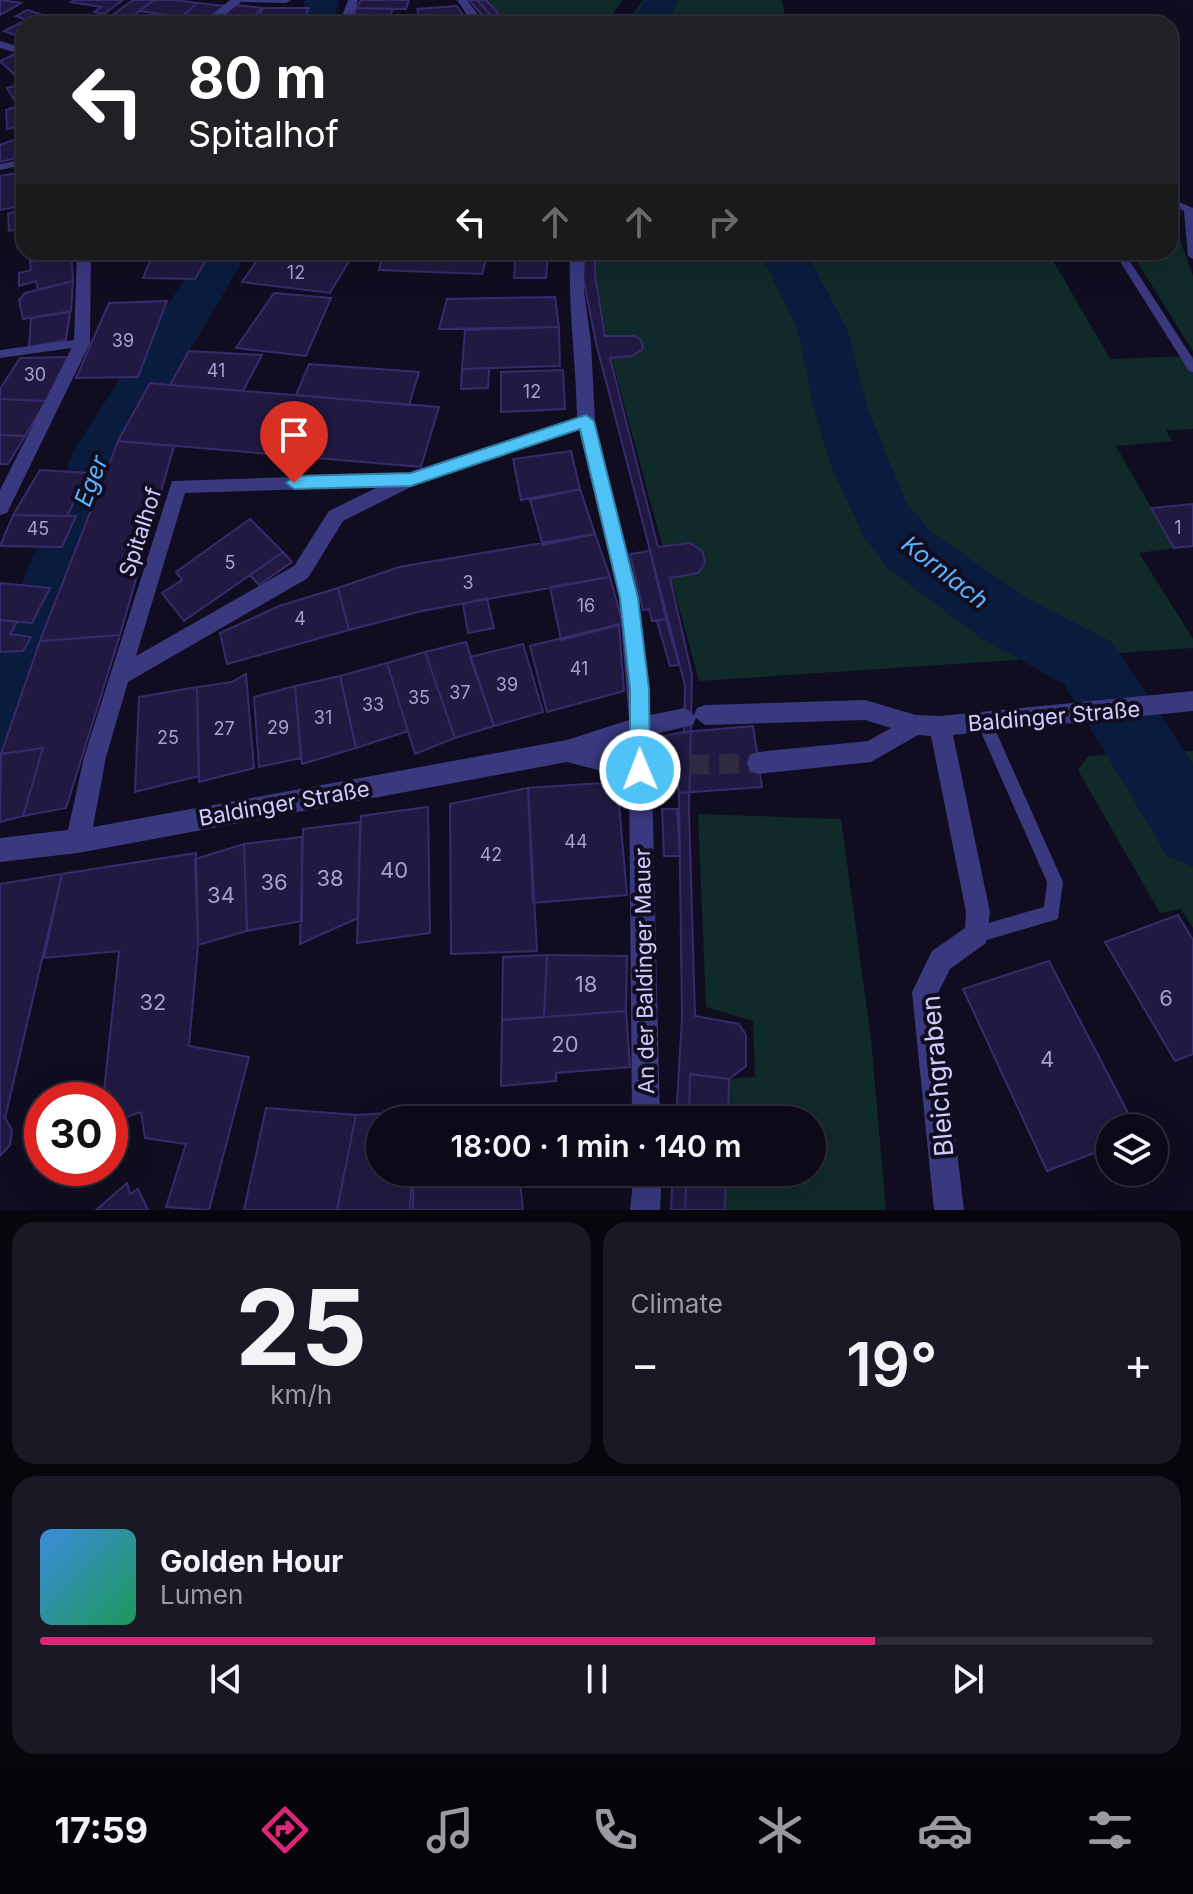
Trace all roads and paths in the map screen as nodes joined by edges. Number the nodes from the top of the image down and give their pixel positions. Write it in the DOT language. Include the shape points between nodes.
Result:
graph roads {
  1 [pos="237,0"];
  2 [pos="245,0"];
  3 [pos="286,0"];
  4 [pos="266,1"];
  5 [pos="216,16"];
  6 [pos="1178,204"];
  7 [pos="1193,256"];
  8 [pos="84,260"];
  9 [pos="577,260"];
  10 [pos="1124,260"];
  11 [pos="82,343"];
  12 [pos="0,354"];
  13 [pos="1193,368"];
  14 [pos="586,421"];
  15 [pos="411,479"];
  16 [pos="0,508"];
  17 [pos="119,676"];
  18 [pos="1193,701"];
  19 [pos="985,723"];
  20 [pos="916,725"];
  21 [pos="940,726"];
  22 [pos="640,727"];
  23 [pos="567,751"];
  24 [pos="758,763"];
  25 [pos="650,768"];
  26 [pos="78,841"];
  27 [pos="0,850"];
  28 [pos="977,934"];
  29 [pos="646,1106"];
  30 [pos="647,1186"];
  31 [pos="645,1210"];
  32 [pos="949,1210"];
  1 -- 5 [label="street"];
  2 -- 4 [label="street"];
  3 -- 4 [label="street"];
  6 -- 7 [label="lane" via="1189,209"];
  8 -- 11 [label="street"];
  9 -- 14 [label="street, An der Baldinger Mauer"];
  10 -- 13 [label="lane"];
  11 -- 12 [label="lane"];
  11 -- 16 [label="street"];
  14 -- 15 [label="street, Spitalhof"];
  14 -- 22 [label="street, An der Baldinger Mauer" via="629,598"];
  15 -- 17 [label="street, Spitalhof" via="336,516 301,572"];
  15 -- 17 [label="street, Spitalhof" via="178,486"];
  17 -- 26 [label="street, Spitalhof"];
  18 -- 19 [label="street, Baldinger Straße"];
  19 -- 21 [label="street, Baldinger Straße"];
  19 -- 28 [label="lane" via="1055,882 1052,913"];
  20 -- 21 [label="street, Baldinger Straße"];
  20 -- 22 [label="street, Baldinger Straße" via="865,710 695,716"];
  20 -- 24 [label="street" via="871,751"];
  21 -- 28 [label="street" via="978,912"];
  22 -- 23 [label="street, Baldinger Straße"];
  22 -- 25 [label="street, An der Baldinger Mauer"];
  23 -- 25 [label="street, Baldinger Straße"];
  23 -- 26 [label="street, Baldinger Straße"];
  25 -- 29 [label="street, An der Baldinger Mauer"];
  26 -- 27 [label="street, Baldinger Straße"];
  28 -- 32 [label="street, Bleichgraben" via="941,960 925,992"];
  30 -- 31 [label="street"];
}
